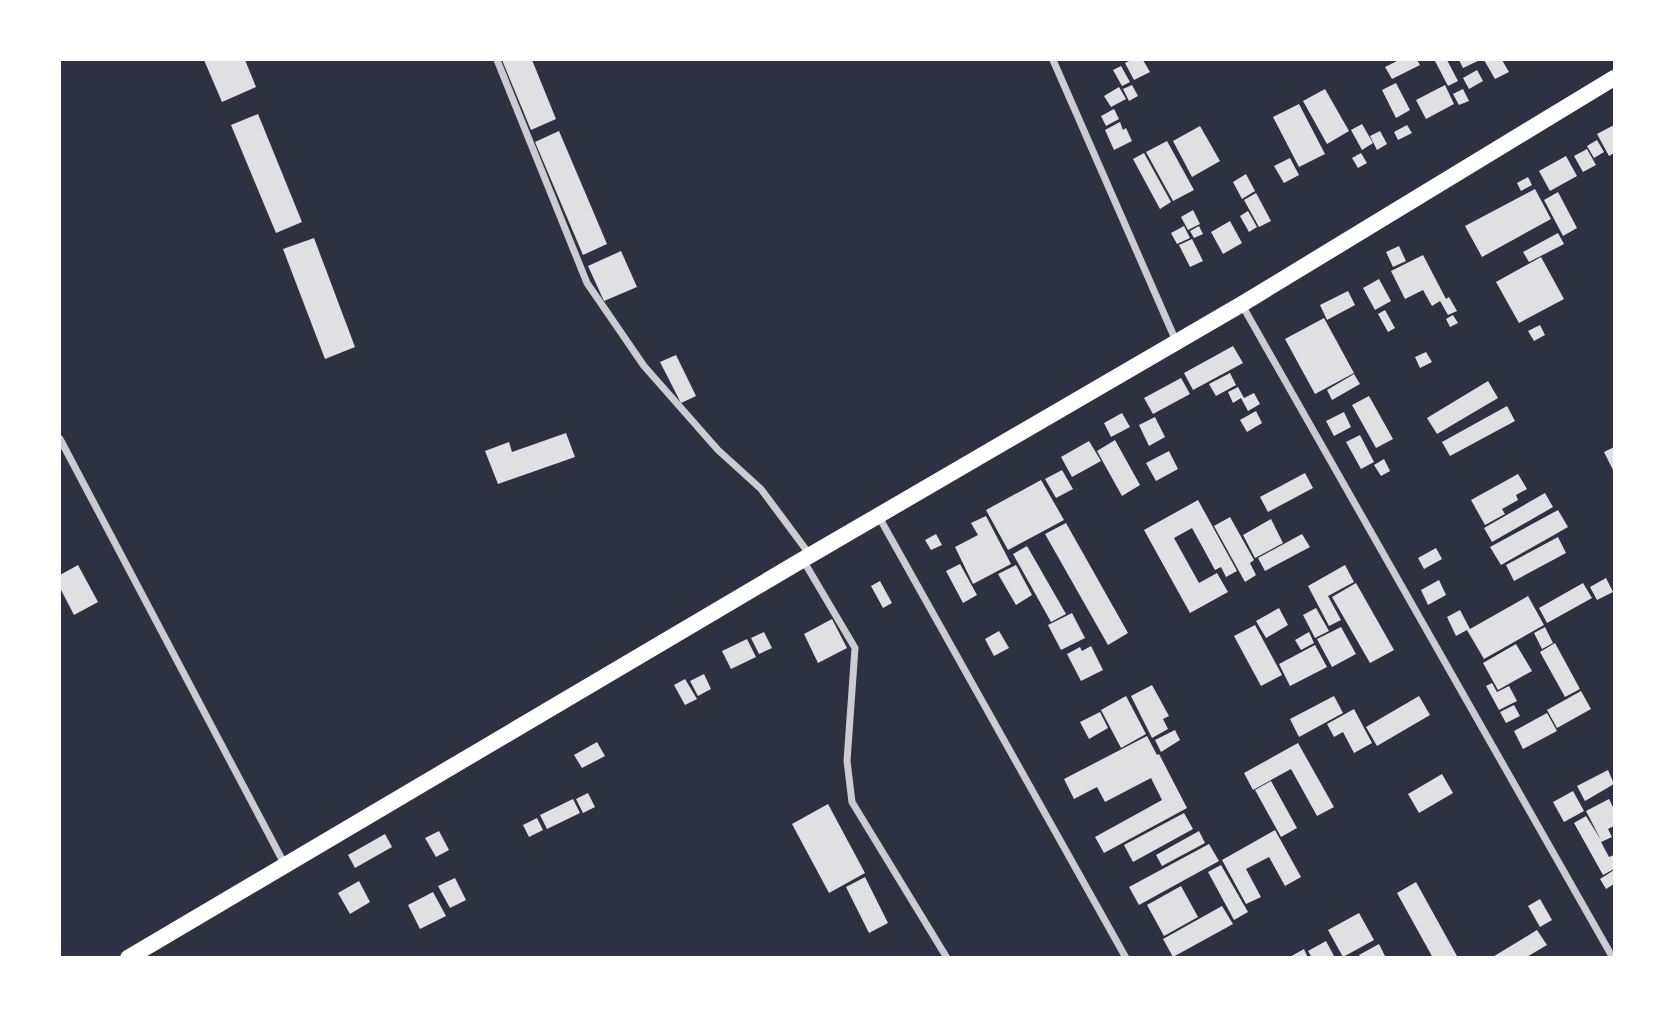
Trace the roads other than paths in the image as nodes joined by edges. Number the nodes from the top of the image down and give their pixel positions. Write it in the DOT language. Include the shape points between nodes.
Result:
graph roads {
  1 [pos="497,60"];
  2 [pos="1053,60"];
  3 [pos="1615,78"];
  4 [pos="1242,304"];
  5 [pos="1176,342"];
  6 [pos="60,439"];
  7 [pos="878,516"];
  8 [pos="806,557"];
  9 [pos="285,865"];
  10 [pos="128,957"];
  11 [pos="947,957"];
  12 [pos="1126,957"];
  13 [pos="1614,957"];
  1 -- 8 [label="street" via="587,283 644,366 718,450 761,489"];
  2 -- 5 [label="street"];
  3 -- 4 [label="highway"];
  4 -- 5 [label="highway"];
  4 -- 13 [label="street"];
  5 -- 7 [label="highway"];
  6 -- 9 [label="street"];
  7 -- 8 [label="highway"];
  7 -- 12 [label="street"];
  8 -- 9 [label="highway"];
  8 -- 11 [label="street" via="855,648 847,761 852,802"];
  9 -- 10 [label="highway"];
}
